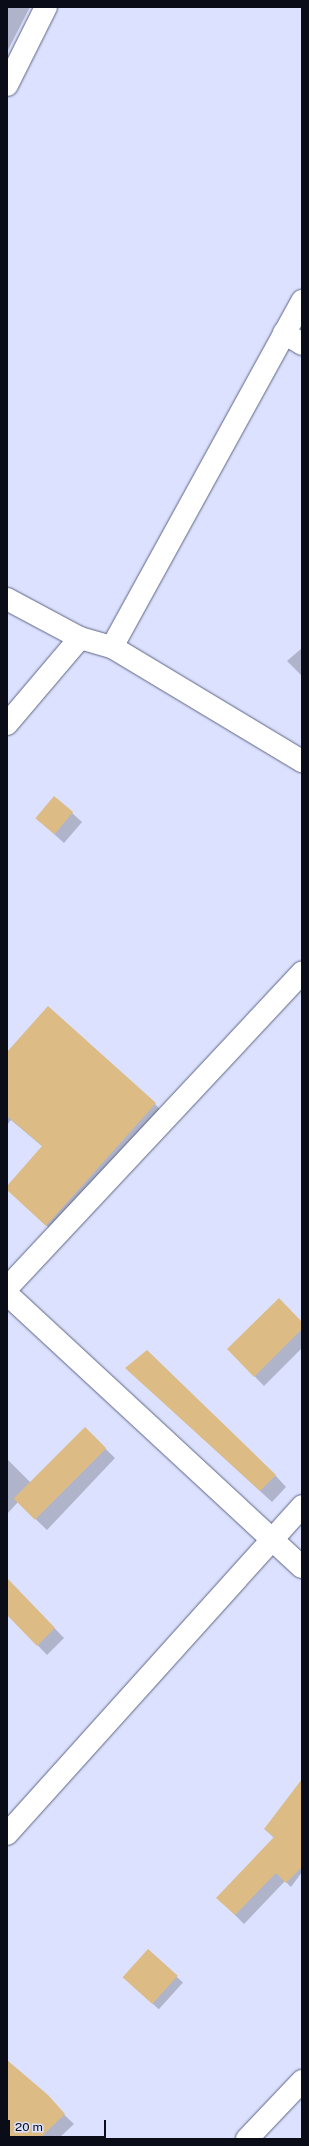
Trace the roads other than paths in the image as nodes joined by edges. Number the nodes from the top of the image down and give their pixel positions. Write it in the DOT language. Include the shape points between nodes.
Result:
graph roads {
  1 [pos="46,7"];
  2 [pos="7,85"];
  3 [pos="302,301"];
  4 [pos="293,338"];
  5 [pos="7,598"];
  6 [pos="80,638"];
  7 [pos="112,647"];
  8 [pos="7,724"];
  9 [pos="302,761"];
  10 [pos="302,973"];
  11 [pos="7,1288"];
  12 [pos="7,1294"];
  13 [pos="302,1506"];
  14 [pos="272,1539"];
  15 [pos="302,1567"];
  16 [pos="7,1834"];
  17 [pos="302,2081"];
  18 [pos="247,2139"];
  1 -- 2 [label="street"];
  3 -- 4 [label="street"];
  4 -- 7 [label="street"];
  5 -- 6 [label="street"];
  6 -- 7 [label="street"];
  6 -- 8 [label="street"];
  7 -- 9 [label="street"];
  10 -- 11 [label="street"];
  12 -- 14 [label="street"];
  13 -- 14 [label="street"];
  14 -- 15 [label="street"];
  14 -- 16 [label="street"];
  17 -- 18 [label="street"];
}
